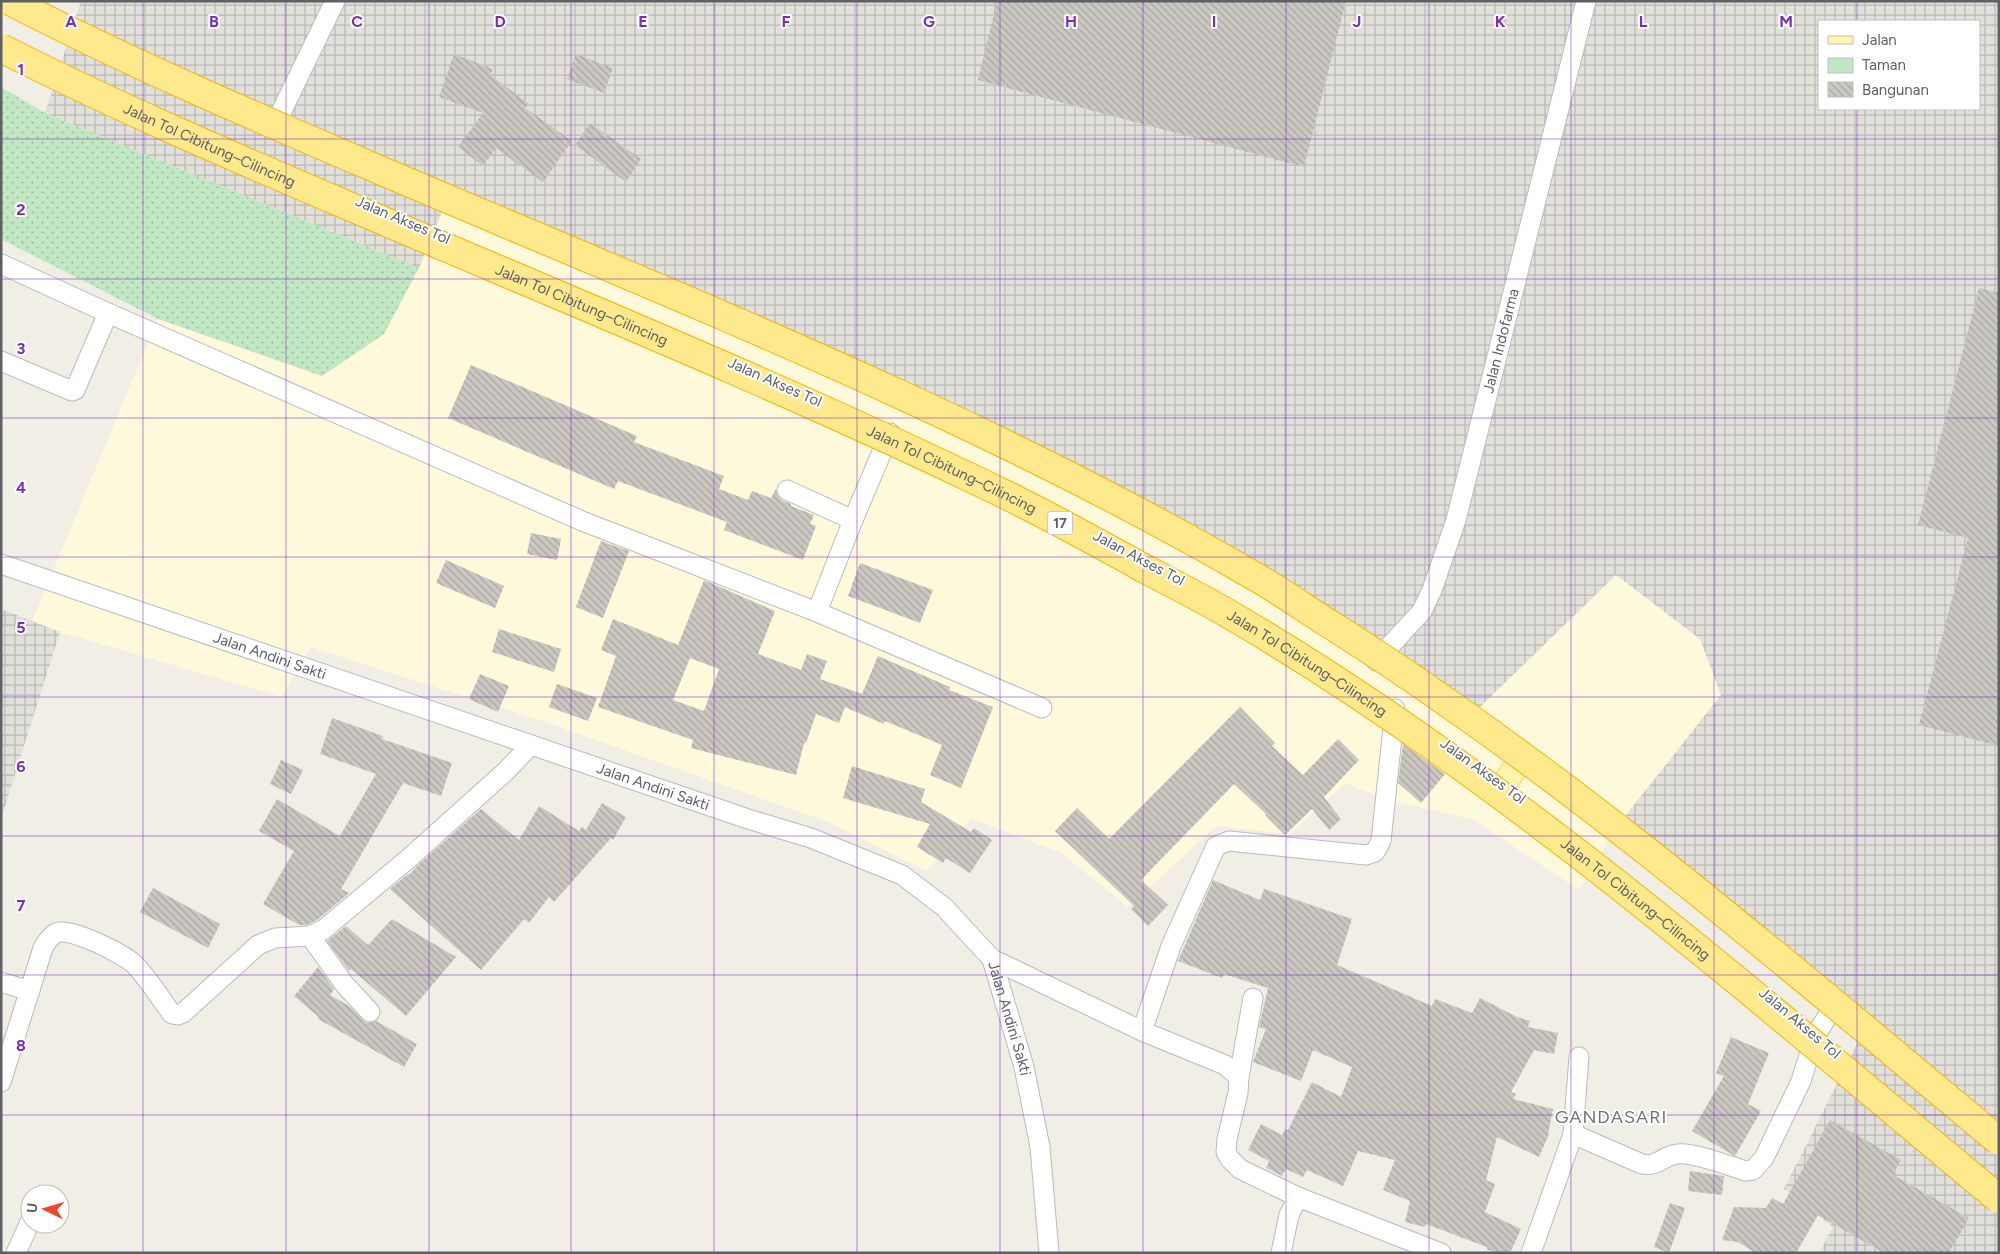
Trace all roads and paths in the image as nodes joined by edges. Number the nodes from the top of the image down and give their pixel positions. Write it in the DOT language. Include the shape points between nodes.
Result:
graph roads {
  1 [pos="10,1"];
  2 [pos="16,1"];
  3 [pos="335,1"];
  4 [pos="1586,1"];
  5 [pos="1,48"];
  6 [pos="273,129"];
  7 [pos="1,264"];
  8 [pos="108,313"];
  9 [pos="1,361"];
  10 [pos="890,433"];
  11 [pos="787,490"];
  12 [pos="853,520"];
  13 [pos="1,564"];
  14 [pos="817,612"];
  15 [pos="1376,661"];
  16 [pos="1042,708"];
  17 [pos="1395,708"];
  18 [pos="522,754"];
  19 [pos="1518,764"];
  20 [pos="1504,785"];
  21 [pos="310,936"];
  22 [pos="992,959"];
  23 [pos="1,982"];
  24 [pos="30,991"];
  25 [pos="1253,998"];
  26 [pos="370,1012"];
  27 [pos="1829,1014"];
  28 [pos="1142,1031"];
  29 [pos="1815,1036"];
  30 [pos="1579,1057"];
  31 [pos="1239,1078"];
  32 [pos="1,1082"];
  33 [pos="1572,1134"];
  34 [pos="1999,1141"];
  35 [pos="1999,1154"];
  36 [pos="1999,1186"];
  37 [pos="1298,1197"];
  38 [pos="1999,1199"];
  39 [pos="25,1234"];
  40 [pos="16,1253"];
  41 [pos="1049,1253"];
  42 [pos="1281,1253"];
  43 [pos="1441,1253"];
  44 [pos="1531,1253"];
  1 -- 34 [label="highway, bridge" via="83,39 240,110 831,363 988,435 1262,581 1397,667 1529,760 1686,881"];
  2 -- 6 [label="main road, Jalan Akses Tol" via="81,43"];
  3 -- 6 [label="street"];
  4 -- 15 [label="street, Jalan Indofarma" via="1456,520 1422,611"];
  5 -- 10 [label="main road, Jalan Akses Tol"];
  5 -- 38 [label="highway, Jalan Tol Cibitung–Cilincing / 17, bridge" via="63,80 222,152 803,401 960,472 1239,620 1372,704 1503,797 1657,917"];
  6 -- 15 [label="main road, Jalan Akses Tol" via="996,449 1218,566"];
  7 -- 8 [label="street"];
  8 -- 9 [label="street" via="75,390"];
  8 -- 14 [label="street" via="582,521"];
  10 -- 12 [label="street"];
  10 -- 17 [label="main road, Jalan Akses Tol" via="1115,544 1244,613"];
  11 -- 12 [label="street"];
  12 -- 14 [label="street"];
  13 -- 18 [label="street, Jalan Andini Sakti"];
  14 -- 16 [label="street"];
  15 -- 19 [label="main road, Jalan Akses Tol"];
  17 -- 20 [label="main road, Jalan Akses Tol"];
  17 -- 28 [label="street" via="1381,841 1375,852 1366,855 1229,842 1216,846 1171,946"];
  18 -- 21 [label="street" via="408,859 323,930"];
  18 -- 22 [label="street, Jalan Andini Sakti" via="811,838 902,875 944,907"];
  19 -- 20 [label="main road"];
  19 -- 27 [label="main road, Jalan Akses Tol"];
  20 -- 29 [label="main road, Jalan Akses Tol" via="1573,837"];
  21 -- 24 [label="street" via="275,938 258,945 178,1015 172,1014 135,964 123,955 78,935 56,932 43,948"];
  21 -- 26 [label="street"];
  22 -- 28 [label="street"];
  22 -- 41 [label="street, Jalan Andini Sakti" via="1032,1102 1040,1147"];
  23 -- 24 [label="street"];
  24 -- 32 [label="street"];
  25 -- 31 [label="street"];
  27 -- 29 [label="street"];
  27 -- 35 [label="main road, Jalan Akses Tol"];
  28 -- 31 [label="street" via="1225,1065"];
  29 -- 33 [label="street" via="1801,1081 1764,1158 1754,1170 1746,1171 1690,1154 1678,1154 1656,1164 1642,1164"];
  29 -- 36 [label="main road, Jalan Akses Tol"];
  30 -- 33 [label="street"];
  31 -- 37 [label="street" via="1226,1152 1240,1169"];
  33 -- 44 [label="street"];
  37 -- 42 [label="street" via="1289,1215"];
  37 -- 43 [label="street"];
  39 -- 40 [label="street"];
}
